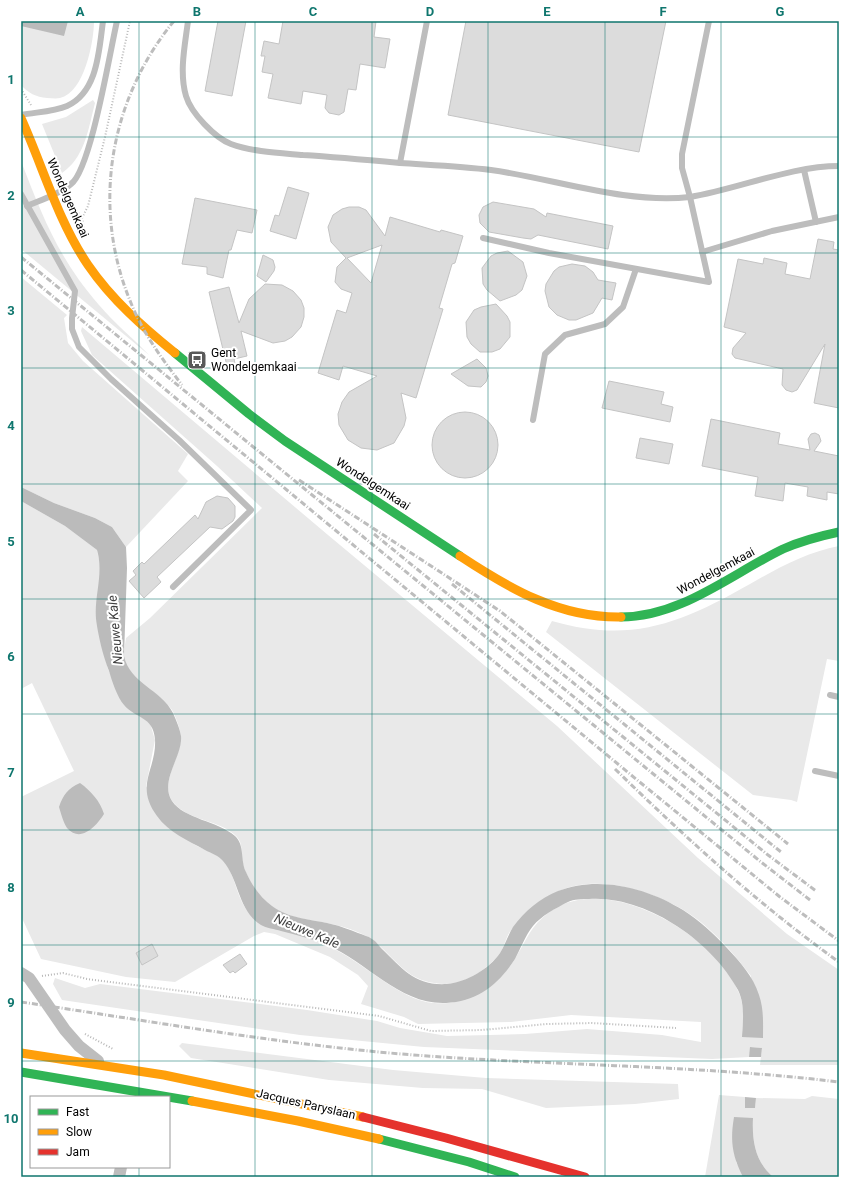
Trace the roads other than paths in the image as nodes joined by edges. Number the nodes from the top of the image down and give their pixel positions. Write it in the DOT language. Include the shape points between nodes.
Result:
graph roads {
  1 [pos="103,21"];
  2 [pos="117,21"];
  3 [pos="188,21"];
  4 [pos="427,21"];
  5 [pos="708,21"];
  6 [pos="21,117"];
  7 [pos="23,128"];
  8 [pos="400,163"];
  9 [pos="839,166"];
  10 [pos="804,170"];
  11 [pos="21,194"];
  12 [pos="52,195"];
  13 [pos="690,197"];
  14 [pos="27,206"];
  15 [pos="839,217"];
  16 [pos="816,222"];
  17 [pos="483,238"];
  18 [pos="702,252"];
  19 [pos="636,269"];
  20 [pos="533,420"];
  21 [pos="839,532"];
  22 [pos="173,587"];
  23 [pos="830,695"];
  24 [pos="839,697"];
  25 [pos="815,771"];
  26 [pos="839,776"];
  27 [pos="23,974"];
  28 [pos="65,1030"];
  29 [pos="21,1053"];
  30 [pos="53,1058"];
  31 [pos="104,1065"];
  32 [pos="21,1072"];
  33 [pos="133,1094"];
  34 [pos="145,1096"];
  35 [pos="170,1100"];
  36 [pos="515,1177"];
  37 [pos="586,1177"];
  1 -- 6 [label="lane" via="99,50 88,87 74,102 66,106"];
  2 -- 12 [label="lane" via="92,135 79,176 71,185"];
  3 -- 8 [label="lane" via="183,62 186,98 201,120 219,136 230,143 253,149"];
  4 -- 8 [label="lane"];
  5 -- 13 [label="lane" via="682,154 682,168"];
  6 -- 7 [label="main road, Wondelgemkaai"];
  7 -- 12 [label="main road, Wondelgemkaai"];
  8 -- 13 [label="lane" via="491,170 638,197"];
  9 -- 10 [label="lane"];
  10 -- 13 [label="lane"];
  10 -- 16 [label="lane"];
  11 -- 14 [label="lane"];
  12 -- 14 [label="lane"];
  12 -- 21 [label="main road, Wondelgemkaai" via="76,246 100,281 123,308 161,342 284,441 500,581 538,601 556,608 600,616 624,617 647,614 690,600 786,549 810,539"];
  13 -- 18 [label="lane"];
  14 -- 22 [label="lane" via="75,291 72,329 79,347 251,510"];
  15 -- 16 [label="lane"];
  16 -- 18 [label="lane" via="772,231"];
  17 -- 19 [label="lane"];
  18 -- 19 [label="lane" via="709,282"];
  19 -- 20 [label="lane" via="623,307 605,324 566,335 545,354"];
  23 -- 24 [label="lane"];
  25 -- 26 [label="lane"];
  27 -- 28 [label="street"];
  28 -- 30 [label="street" via="67,1048"];
  28 -- 31 [label="street" via="79,1046"];
  29 -- 30 [label="main road, Jacques Paryslaan"];
  30 -- 31 [label="main road, Jacques Paryslaan"];
  31 -- 33 [label="street"];
  31 -- 37 [label="main road, Jacques Paryslaan" via="239,1089 386,1122"];
  32 -- 33 [label="main road, Jacques Paryslaan"];
  33 -- 34 [label="main road, Jacques Paryslaan"];
  35 -- 36 [label="main road, Jacques Paryslaan" via="319,1126 483,1165"];
}
